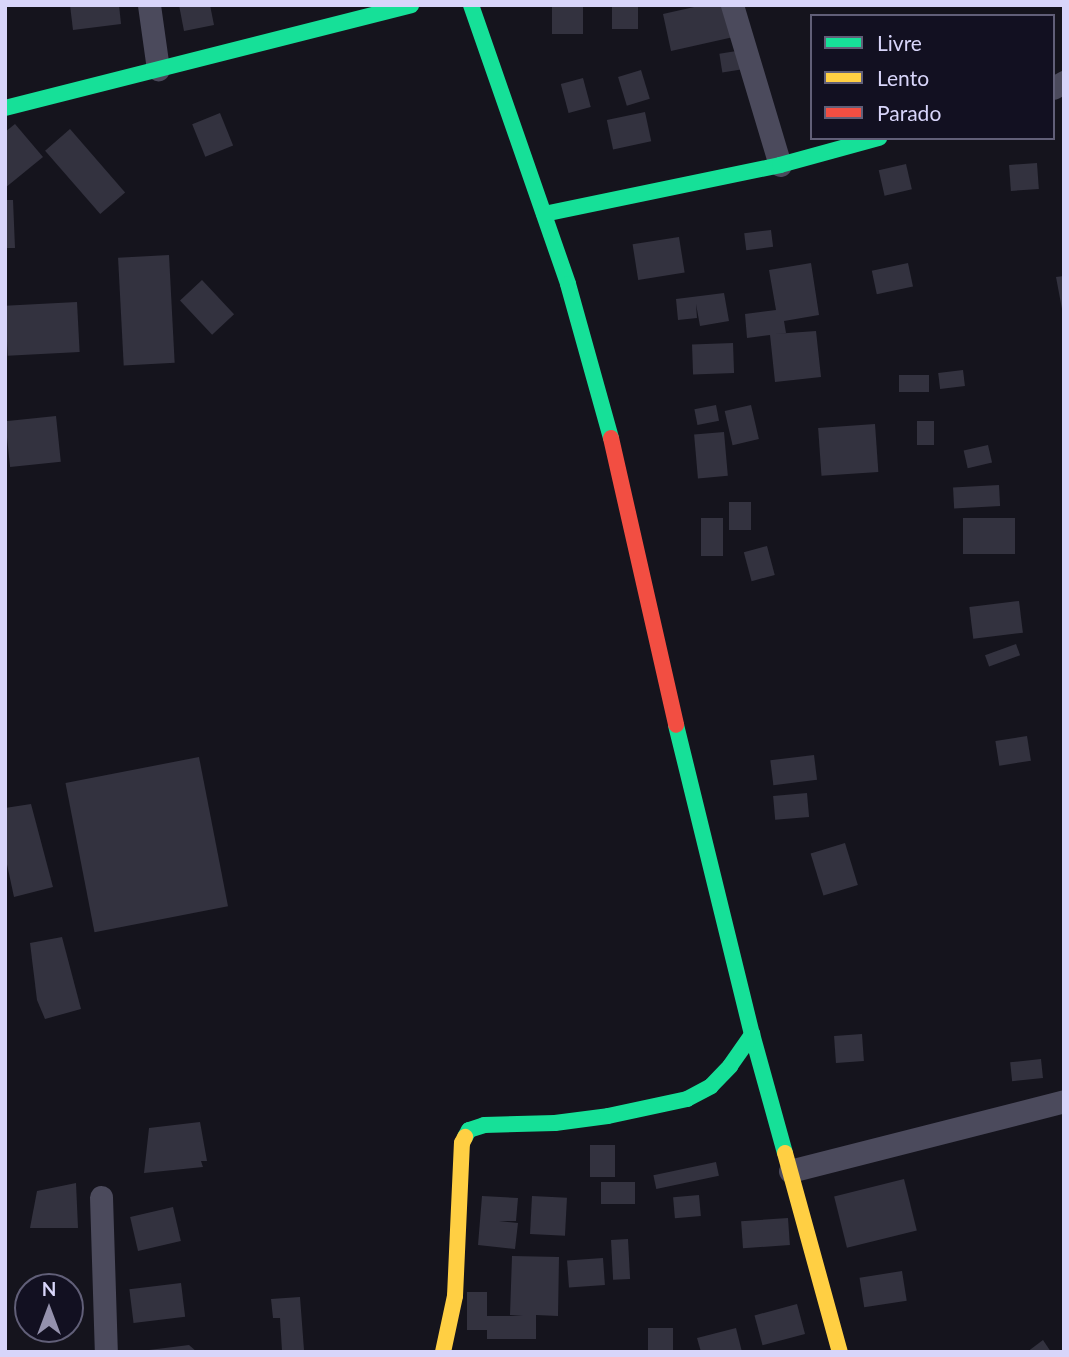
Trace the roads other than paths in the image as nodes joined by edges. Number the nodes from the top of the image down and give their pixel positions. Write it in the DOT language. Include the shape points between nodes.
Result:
graph roads {
  1 [pos="149,5"];
  2 [pos="411,5"];
  3 [pos="471,5"];
  4 [pos="732,5"];
  5 [pos="158,69"];
  6 [pos="5,108"];
  7 [pos="872,140"];
  8 [pos="780,165"];
  9 [pos="544,214"];
  10 [pos="752,1034"];
  11 [pos="1064,1101"];
  12 [pos="790,1171"];
  13 [pos="101,1197"];
  14 [pos="106,1352"];
  15 [pos="443,1352"];
  16 [pos="840,1352"];
  1 -- 5 [label="street"];
  2 -- 5 [label="street"];
  3 -- 9 [label="street"];
  4 -- 8 [label="street"];
  5 -- 6 [label="street"];
  7 -- 8 [label="street"];
  8 -- 9 [label="street"];
  9 -- 10 [label="street" via="617,459 652,625"];
  10 -- 12 [label="street"];
  10 -- 15 [label="street" via="711,1086 687,1099 595,1118 484,1125 469,1130 461,1143 455,1296"];
  11 -- 12 [label="street"];
  12 -- 16 [label="street"];
  13 -- 14 [label="street"];
}
